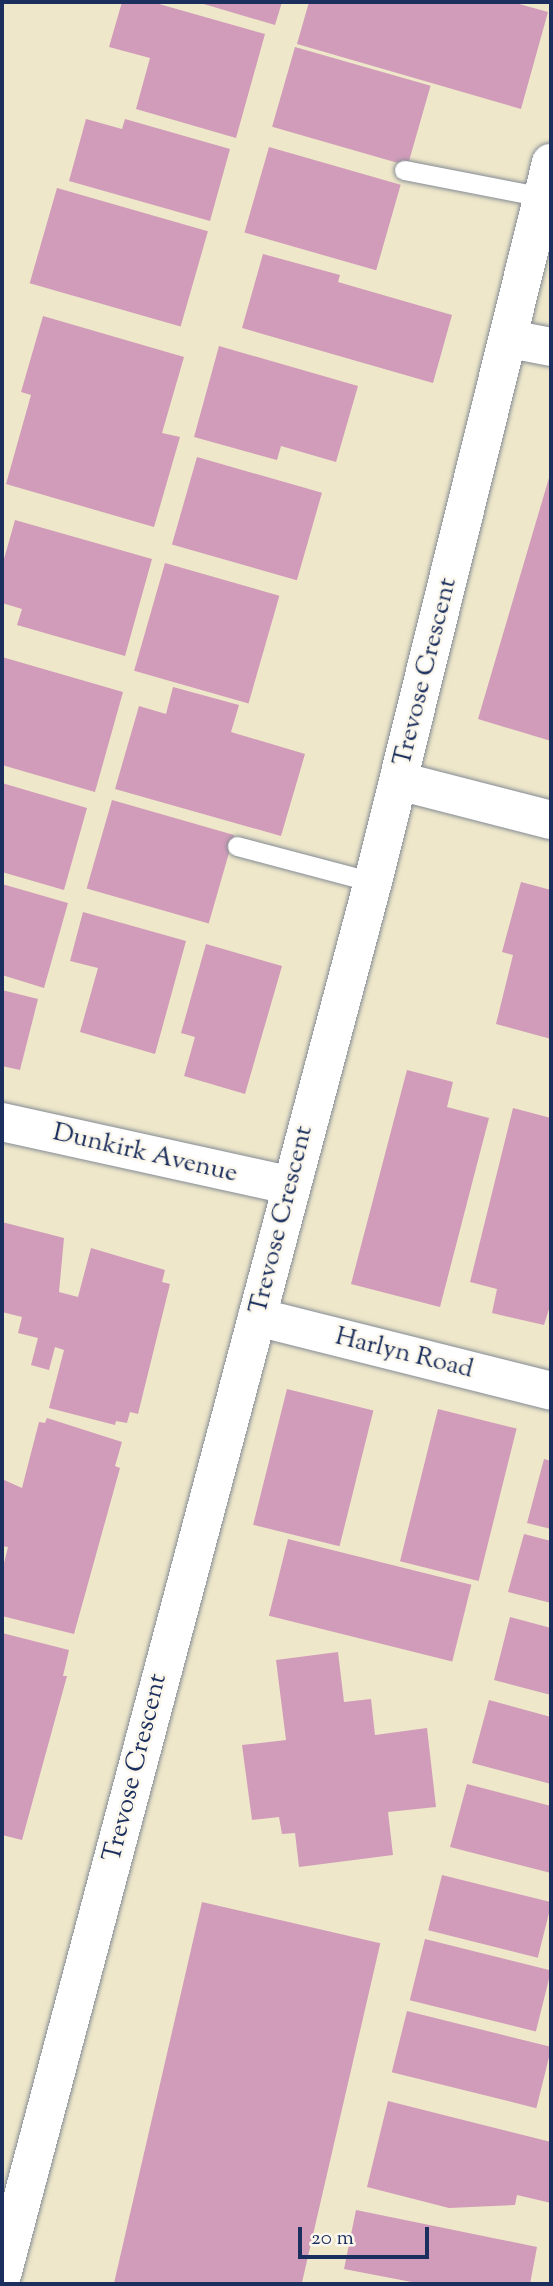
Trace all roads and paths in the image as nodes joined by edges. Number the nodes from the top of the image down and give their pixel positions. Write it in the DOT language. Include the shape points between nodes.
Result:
graph roads {
  1 [pos="404,170"];
  2 [pos="547,180"];
  3 [pos="510,339"];
  4 [pos="551,347"];
  5 [pos="399,781"];
  6 [pos="551,820"];
  7 [pos="237,846"];
  8 [pos="373,881"];
  9 [pos="2,1122"];
  10 [pos="289,1185"];
  11 [pos="257,1317"];
  12 [pos="551,1391"];
  13 [pos="2,2274"];
  1 -- 2 [label="lane"];
  2 -- 3 [label="street, Trevose Crescent"];
  3 -- 4 [label="street"];
  3 -- 5 [label="street, Trevose Crescent"];
  5 -- 6 [label="street"];
  5 -- 8 [label="street, Trevose Crescent"];
  7 -- 8 [label="lane"];
  8 -- 10 [label="street, Trevose Crescent"];
  9 -- 10 [label="street, Dunkirk Avenue"];
  10 -- 11 [label="street, Trevose Crescent"];
  11 -- 12 [label="street, Harlyn Road"];
  11 -- 13 [label="street, Trevose Crescent"];
}
